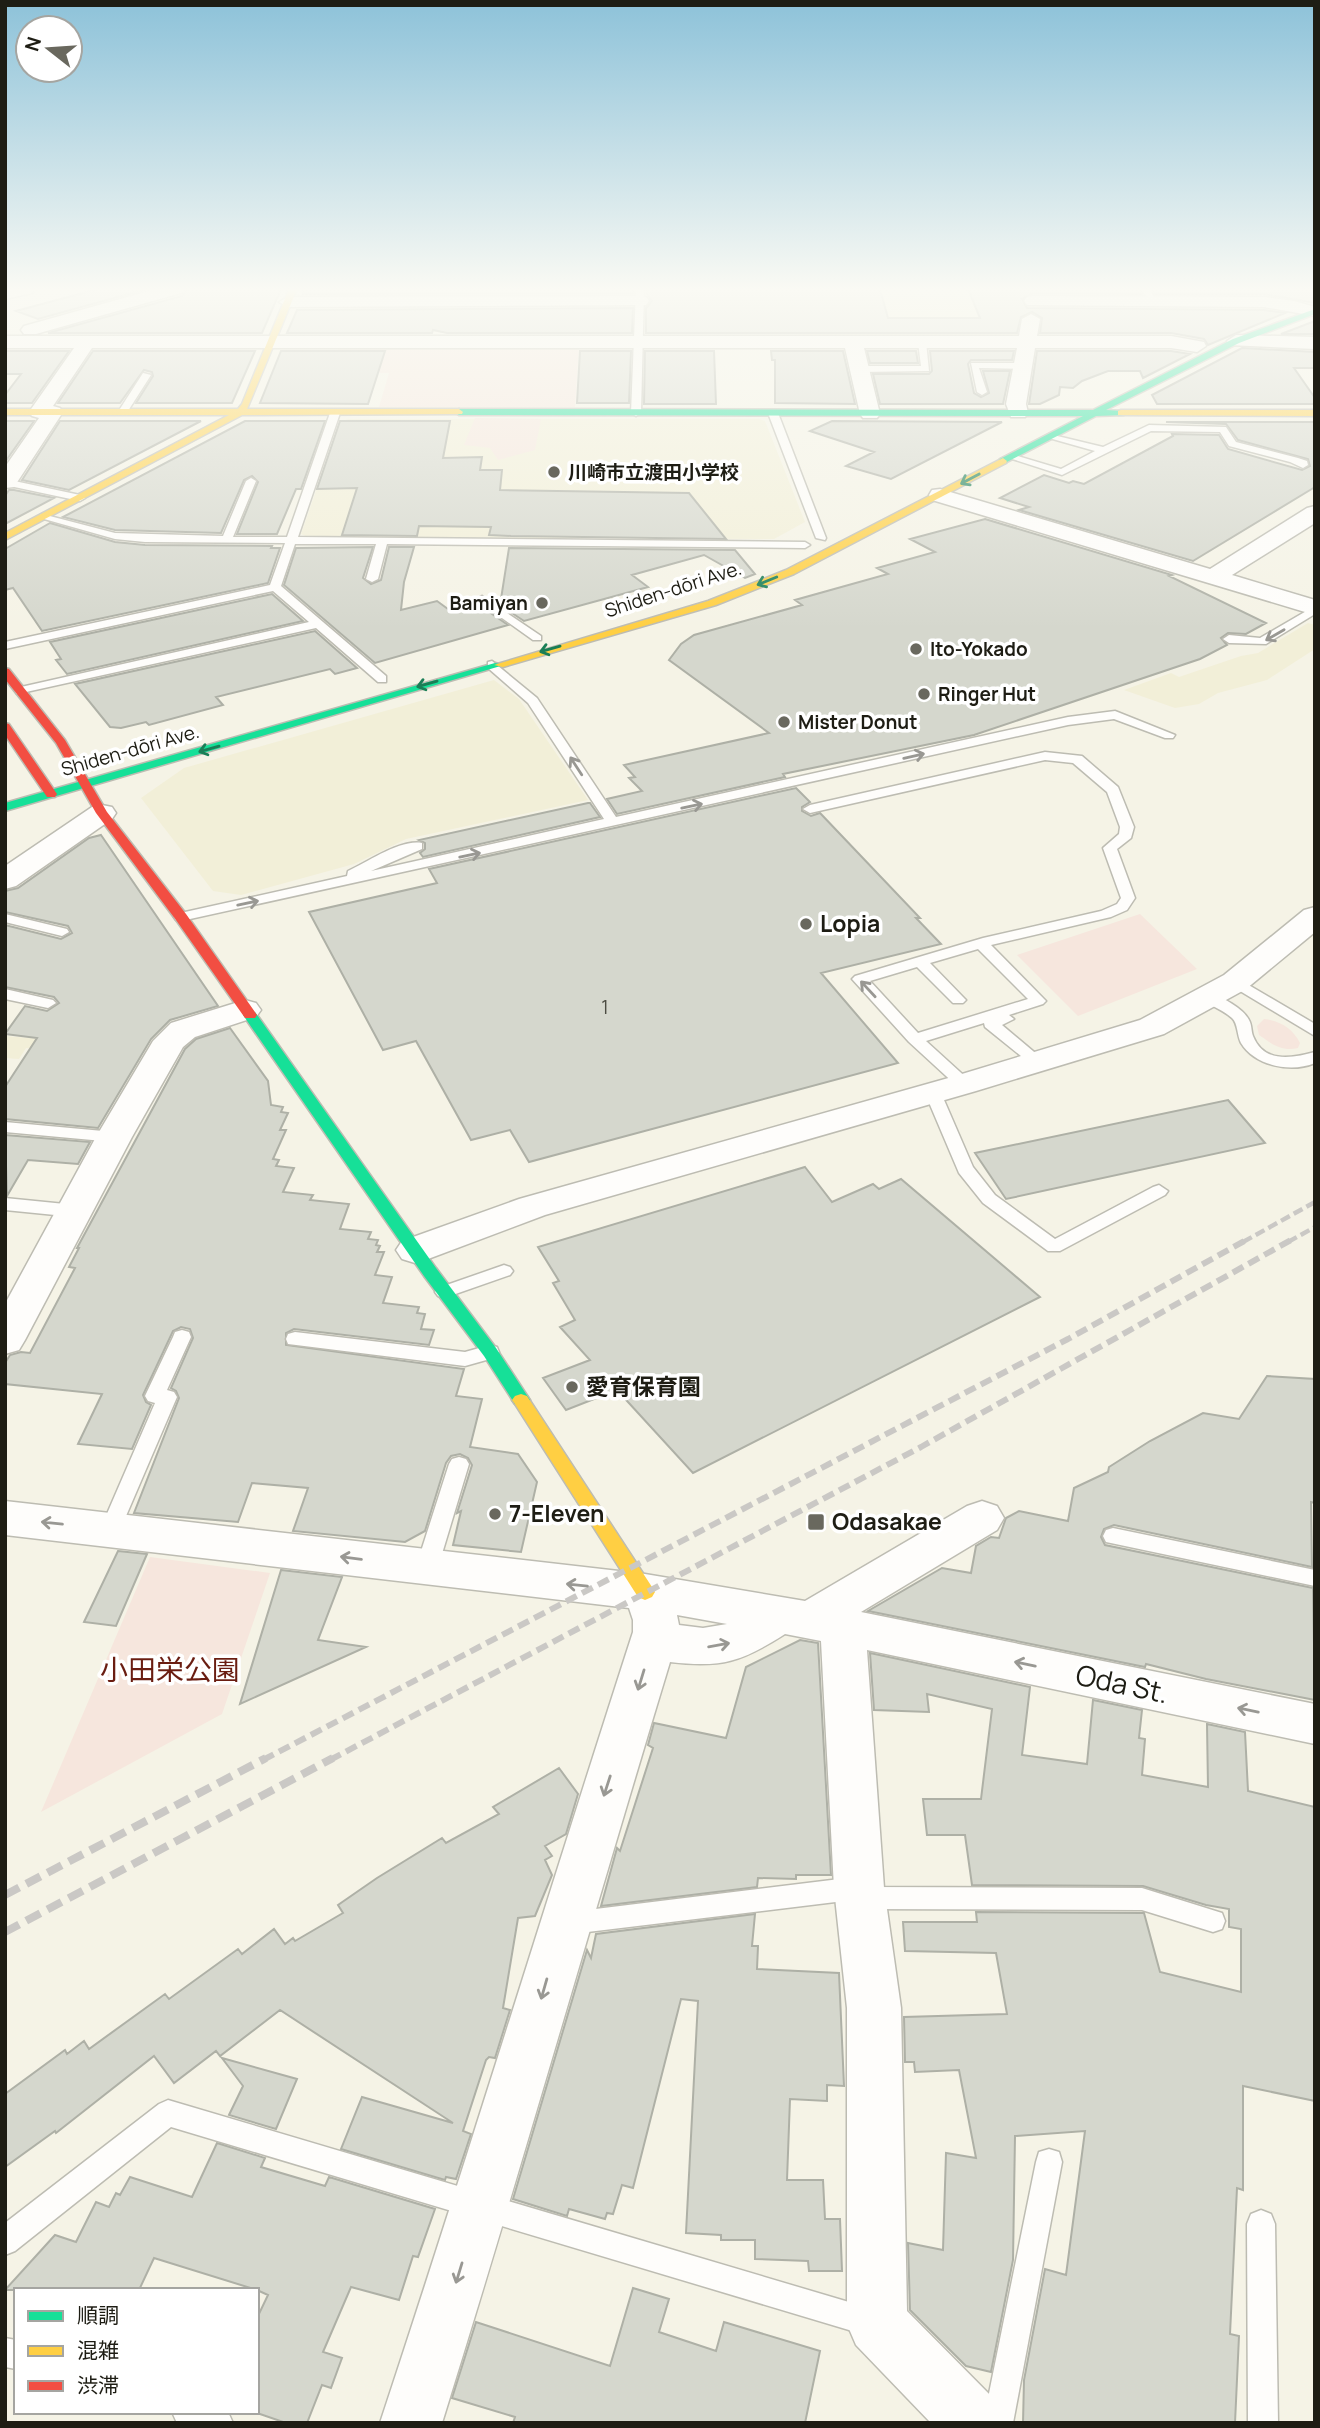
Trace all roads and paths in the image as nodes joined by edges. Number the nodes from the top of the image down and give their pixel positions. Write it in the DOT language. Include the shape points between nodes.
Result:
graph roads {
  1 [pos="52,402"];
  2 [pos="129,402"];
  3 [pos="247,402"];
  4 [pos="636,402"];
  5 [pos="867,402"];
  6 [pos="1016,402"];
  7 [pos="1087,402"];
  8 [pos="1116,402"];
  9 [pos="5,412"];
  10 [pos="46,412"];
  11 [pos="123,412"];
  12 [pos="240,412"];
  13 [pos="335,412"];
  14 [pos="636,413"];
  15 [pos="772,413"];
  16 [pos="1018,413"];
  17 [pos="1066,413"];
  18 [pos="1095,413"];
  19 [pos="1216,413"];
  20 [pos="1315,413"];
  21 [pos="870,414"];
  22 [pos="1223,429"];
  23 [pos="1052,436"];
  24 [pos="1104,450"];
  25 [pos="1011,457"];
  26 [pos="1303,466"];
  27 [pos="251,481"];
  28 [pos="6,482"];
  29 [pos="940,495"];
  30 [pos="80,498"];
  31 [pos="1315,513"];
  32 [pos="42,517"];
  33 [pos="5,537"];
  34 [pos="226,541"];
  35 [pos="289,541"];
  36 [pos="382,541"];
  37 [pos="813,541"];
  38 [pos="771,560"];
  39 [pos="737,576"];
  40 [pos="1214,576"];
  41 [pos="372,579"];
  42 [pos="275,587"];
  43 [pos="482,599"];
  44 [pos="1315,608"];
  45 [pos="317,624"];
  46 [pos="537,638"];
  47 [pos="1229,639"];
  48 [pos="5,646"];
  49 [pos="489,659"];
  50 [pos="5,671"];
  51 [pos="382,679"];
  52 [pos="21,691"];
  53 [pos="5,726"];
  54 [pos="1169,735"];
  55 [pos="95,759"];
  56 [pos="56,770"];
  57 [pos="16,781"];
  58 [pos="86,785"];
  59 [pos="51,794"];
  60 [pos="5,807"];
  61 [pos="810,809"];
  62 [pos="102,813"];
  63 [pos="613,824"];
  64 [pos="417,846"];
  65 [pos="5,880"];
  66 [pos="328,886"];
  67 [pos="1315,916"];
  68 [pos="181,917"];
  69 [pos="5,918"];
  70 [pos="62,932"];
  71 [pos="984,942"];
  72 [pos="920,961"];
  73 [pos="1222,990"];
  74 [pos="5,994"];
  75 [pos="958,1000"];
  76 [pos="48,1003"];
  77 [pos="245,1010"];
  78 [pos="1315,1031"];
  79 [pos="915,1039"];
  80 [pos="1315,1057"];
  81 [pos="1038,1062"];
  82 [pos="948,1088"];
  83 [pos="5,1127"];
  84 [pos="114,1138"];
  85 [pos="1159,1191"];
  86 [pos="5,1204"];
  87 [pos="75,1211"];
  88 [pos="415,1250"];
  89 [pos="504,1271"];
  90 [pos="444,1292"];
  91 [pos="182,1337"];
  92 [pos="5,1339"];
  93 [pos="295,1339"];
  94 [pos="490,1352"];
  95 [pos="459,1464"];
  96 [pos="5,1518"];
  97 [pos="982,1518"];
  98 [pos="110,1530"];
  99 [pos="1113,1536"];
  100 [pos="427,1567"];
  101 [pos="1315,1578"];
  102 [pos="645,1592"];
  103 [pos="810,1621"];
  104 [pos="653,1641"];
  105 [pos="1315,1724"];
  106 [pos="859,1893"];
  107 [pos="1213,1921"];
  108 [pos="564,1924"];
  109 [pos="1049,2162"];
  110 [pos="480,2208"];
  111 [pos="1262,2224"];
  112 [pos="5,2241"];
  113 [pos="877,2324"];
  114 [pos="193,2414"];
  115 [pos="218,2423"];
  116 [pos="411,2423"];
  117 [pos="974,2423"];
  118 [pos="998,2423"];
  119 [pos="1262,2423"];
  1 -- 10 [label="street"];
  2 -- 11 [label="lane"];
  3 -- 12 [label="street"];
  4 -- 14 [label="lane"];
  5 -- 21 [label="street"];
  6 -- 16 [label="street"];
  7 -- 17 [label="street, Shiden-dōri Ave."];
  8 -- 18 [label="street, Shiden-dōri Ave."];
  9 -- 10 [label="street"];
  10 -- 11 [label="street"];
  10 -- 28 [label="street"];
  11 -- 12 [label="street"];
  12 -- 13 [label="street"];
  12 -- 30 [label="street"];
  13 -- 14 [label="street"];
  13 -- 35 [label="lane"];
  14 -- 15 [label="street"];
  15 -- 21 [label="street"];
  15 -- 37 [label="lane"];
  16 -- 17 [label="street"];
  16 -- 21 [label="street"];
  17 -- 18 [label="street"];
  17 -- 37 [label="street, Shiden-dōri Ave."];
  18 -- 19 [label="street"];
  18 -- 23 [label="street, Shiden-dōri Ave."];
  19 -- 20 [label="street"];
  19 -- 22 [label="lane"];
  22 -- 24 [label="lane" via="1149,428"];
  22 -- 26 [label="lane" via="1233,444"];
  23 -- 24 [label="lane"];
  23 -- 25 [label="street, Shiden-dōri Ave."];
  24 -- 25 [label="lane" via="1062,472"];
  25 -- 29 [label="street, Shiden-dōri Ave., one-way"];
  27 -- 34 [label="lane"];
  28 -- 30 [label="lane"];
  29 -- 40 [label="street"];
  29 -- 49 [label="street, Shiden-dōri Ave., one-way" via="790,572 712,603"];
  30 -- 32 [label="street"];
  31 -- 40 [label="street"];
  32 -- 33 [label="street"];
  32 -- 34 [label="lane" via="114,536"];
  34 -- 35 [label="lane"];
  35 -- 36 [label="lane"];
  35 -- 42 [label="lane"];
  36 -- 37 [label="lane"];
  36 -- 41 [label="lane"];
  37 -- 38 [label="street, Shiden-dōri Ave."];
  39 -- 46 [label="street, Shiden-dōri Ave." via="659,604"];
  40 -- 44 [label="street"];
  42 -- 45 [label="lane"];
  42 -- 48 [label="lane"];
  43 -- 46 [label="lane"];
  44 -- 47 [label="lane, one-way" via="1262,642"];
  45 -- 51 [label="lane"];
  45 -- 52 [label="lane"];
  46 -- 49 [label="street, Shiden-dōri Ave."];
  49 -- 58 [label="street, Shiden-dōri Ave., one-way"];
  63 -- 49 [label="lane, one-way" via="533,701"];
  50 -- 52 [label="street"];
  52 -- 56 [label="street" via="61,743"];
  53 -- 56 [label="street"];
  63 -- 54 [label="lane, one-way" via="1068,721 1115,715"];
  55 -- 56 [label="street, Shiden-dōri Ave."];
  56 -- 57 [label="street, Shiden-dōri Ave."];
  56 -- 58 [label="street"];
  56 -- 59 [label="street"];
  58 -- 59 [label="street, Shiden-dōri Ave."];
  58 -- 62 [label="street"];
  59 -- 60 [label="street, Shiden-dōri Ave."];
  61 -- 71 [label="lane" via="1045,756 1077,760 1113,790 1127,827 1126,835 1110,848 1128,898 1122,907 1106,914"];
  62 -- 65 [label="street"];
  62 -- 68 [label="street"];
  66 -- 63 [label="lane, one-way"];
  64 -- 66 [label="lane"];
  68 -- 66 [label="lane, one-way"];
  67 -- 73 [label="street"];
  68 -- 77 [label="street"];
  69 -- 70 [label="lane"];
  71 -- 72 [label="lane"];
  71 -- 79 [label="lane" via="1038,1001"];
  71 -- 81 [label="lane" via="1049,1005 991,1024"];
  72 -- 75 [label="lane"];
  79 -- 72 [label="lane, one-way" via="860,979"];
  73 -- 78 [label="lane"];
  73 -- 80 [label="lane" via="1243,1021 1242,1034 1248,1045 1279,1061 1296,1063"];
  73 -- 81 [label="street" via="1152,1027"];
  74 -- 76 [label="lane"];
  77 -- 84 [label="street" via="176,1035"];
  77 -- 88 [label="street"];
  79 -- 82 [label="lane"];
  81 -- 82 [label="street"];
  82 -- 85 [label="lane" via="965,1168 989,1199 1054,1247"];
  82 -- 88 [label="street" via="532,1208"];
  83 -- 84 [label="lane"];
  84 -- 87 [label="street"];
  86 -- 87 [label="lane"];
  87 -- 92 [label="street"];
  88 -- 90 [label="street"];
  89 -- 90 [label="lane"];
  90 -- 94 [label="street"];
  91 -- 98 [label="lane" via="155,1396 167,1397"];
  93 -- 94 [label="lane" via="465,1359"];
  94 -- 102 [label="street"];
  95 -- 100 [label="lane"];
  98 -- 96 [label="street, Oda St., one-way"];
  97 -- 103 [label="street"];
  100 -- 98 [label="street, Oda St., one-way"];
  99 -- 101 [label="lane"];
  102 -- 100 [label="street, Oda St., one-way"];
  102 -- 103 [label="street, Oda St."];
  102 -- 104 [label="street" via="656,1619"];
  104 -- 103 [label="street, one-way" via="703,1647"];
  105 -- 103 [label="street, Oda St., one-way"];
  103 -- 106 [label="street"];
  104 -- 108 [label="street, one-way"];
  106 -- 107 [label="lane" via="1142,1899"];
  106 -- 108 [label="lane"];
  106 -- 113 [label="street" via="874,2008"];
  108 -- 110 [label="street, one-way"];
  109 -- 118 [label="lane"];
  110 -- 112 [label="lane" via="169,2113"];
  110 -- 113 [label="lane"];
  110 -- 116 [label="street, one-way"];
  111 -- 119 [label="lane"];
  113 -- 117 [label="street"];
  114 -- 115 [label="lane"];
}
